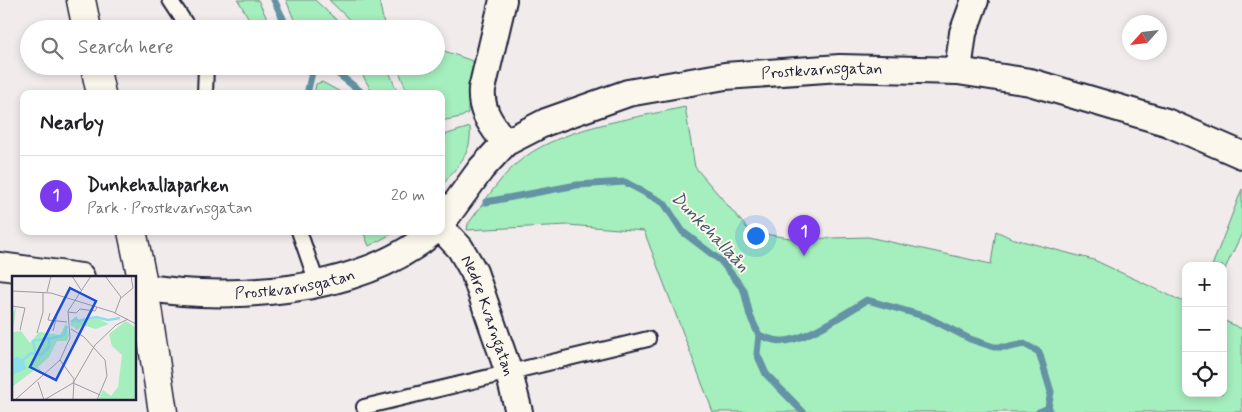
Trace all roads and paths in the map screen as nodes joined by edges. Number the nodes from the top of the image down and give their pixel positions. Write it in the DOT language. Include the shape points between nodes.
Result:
graph roads {
  1 [pos="81,0"];
  2 [pos="170,0"];
  3 [pos="503,0"];
  4 [pos="976,0"];
  5 [pos="85,20"];
  6 [pos="182,20"];
  7 [pos="958,71"];
  8 [pos="97,75"];
  9 [pos="206,75"];
  10 [pos="100,90"];
  11 [pos="205,90"];
  12 [pos="505,143"];
  13 [pos="1242,155"];
  14 [pos="445,220"];
  15 [pos="445,231"];
  16 [pos="133,235"];
  17 [pos="300,235"];
  18 [pos="430,235"];
  19 [pos="0,266"];
  20 [pos="74,276"];
  21 [pos="317,283"];
  22 [pos="140,287"];
  23 [pos="648,340"];
  24 [pos="509,373"];
  25 [pos="364,407"];
  26 [pos="163,412"];
  27 [pos="519,412"];
  1 -- 5 [label="street"];
  2 -- 6 [label="lane"];
  3 -- 12 [label="street" via="481,103 486,117"];
  4 -- 7 [label="street" via="963,33"];
  7 -- 12 [label="street, Prostkvarnsgatan" via="840,68 725,76 628,93 546,122"];
  7 -- 13 [label="street, Prostkvarnsgatan" via="1030,82 1166,122"];
  8 -- 10 [label="street"];
  9 -- 11 [label="lane"];
  12 -- 14 [label="street, Prostkvarnsgatan" via="481,169"];
  15 -- 24 [label="street, Nedre Kvarngatan" via="474,272"];
  16 -- 22 [label="street"];
  17 -- 21 [label="lane"];
  18 -- 21 [label="street, Prostkvarnsgatan" via="416,247 384,264"];
  19 -- 20 [label="street"];
  21 -- 22 [label="street, Prostkvarnsgatan" via="243,293 176,292"];
  22 -- 26 [label="street"];
  23 -- 24 [label="lane"];
  24 -- 25 [label="lane"];
  24 -- 27 [label="street, Nedre Kvarngatan"];
}
